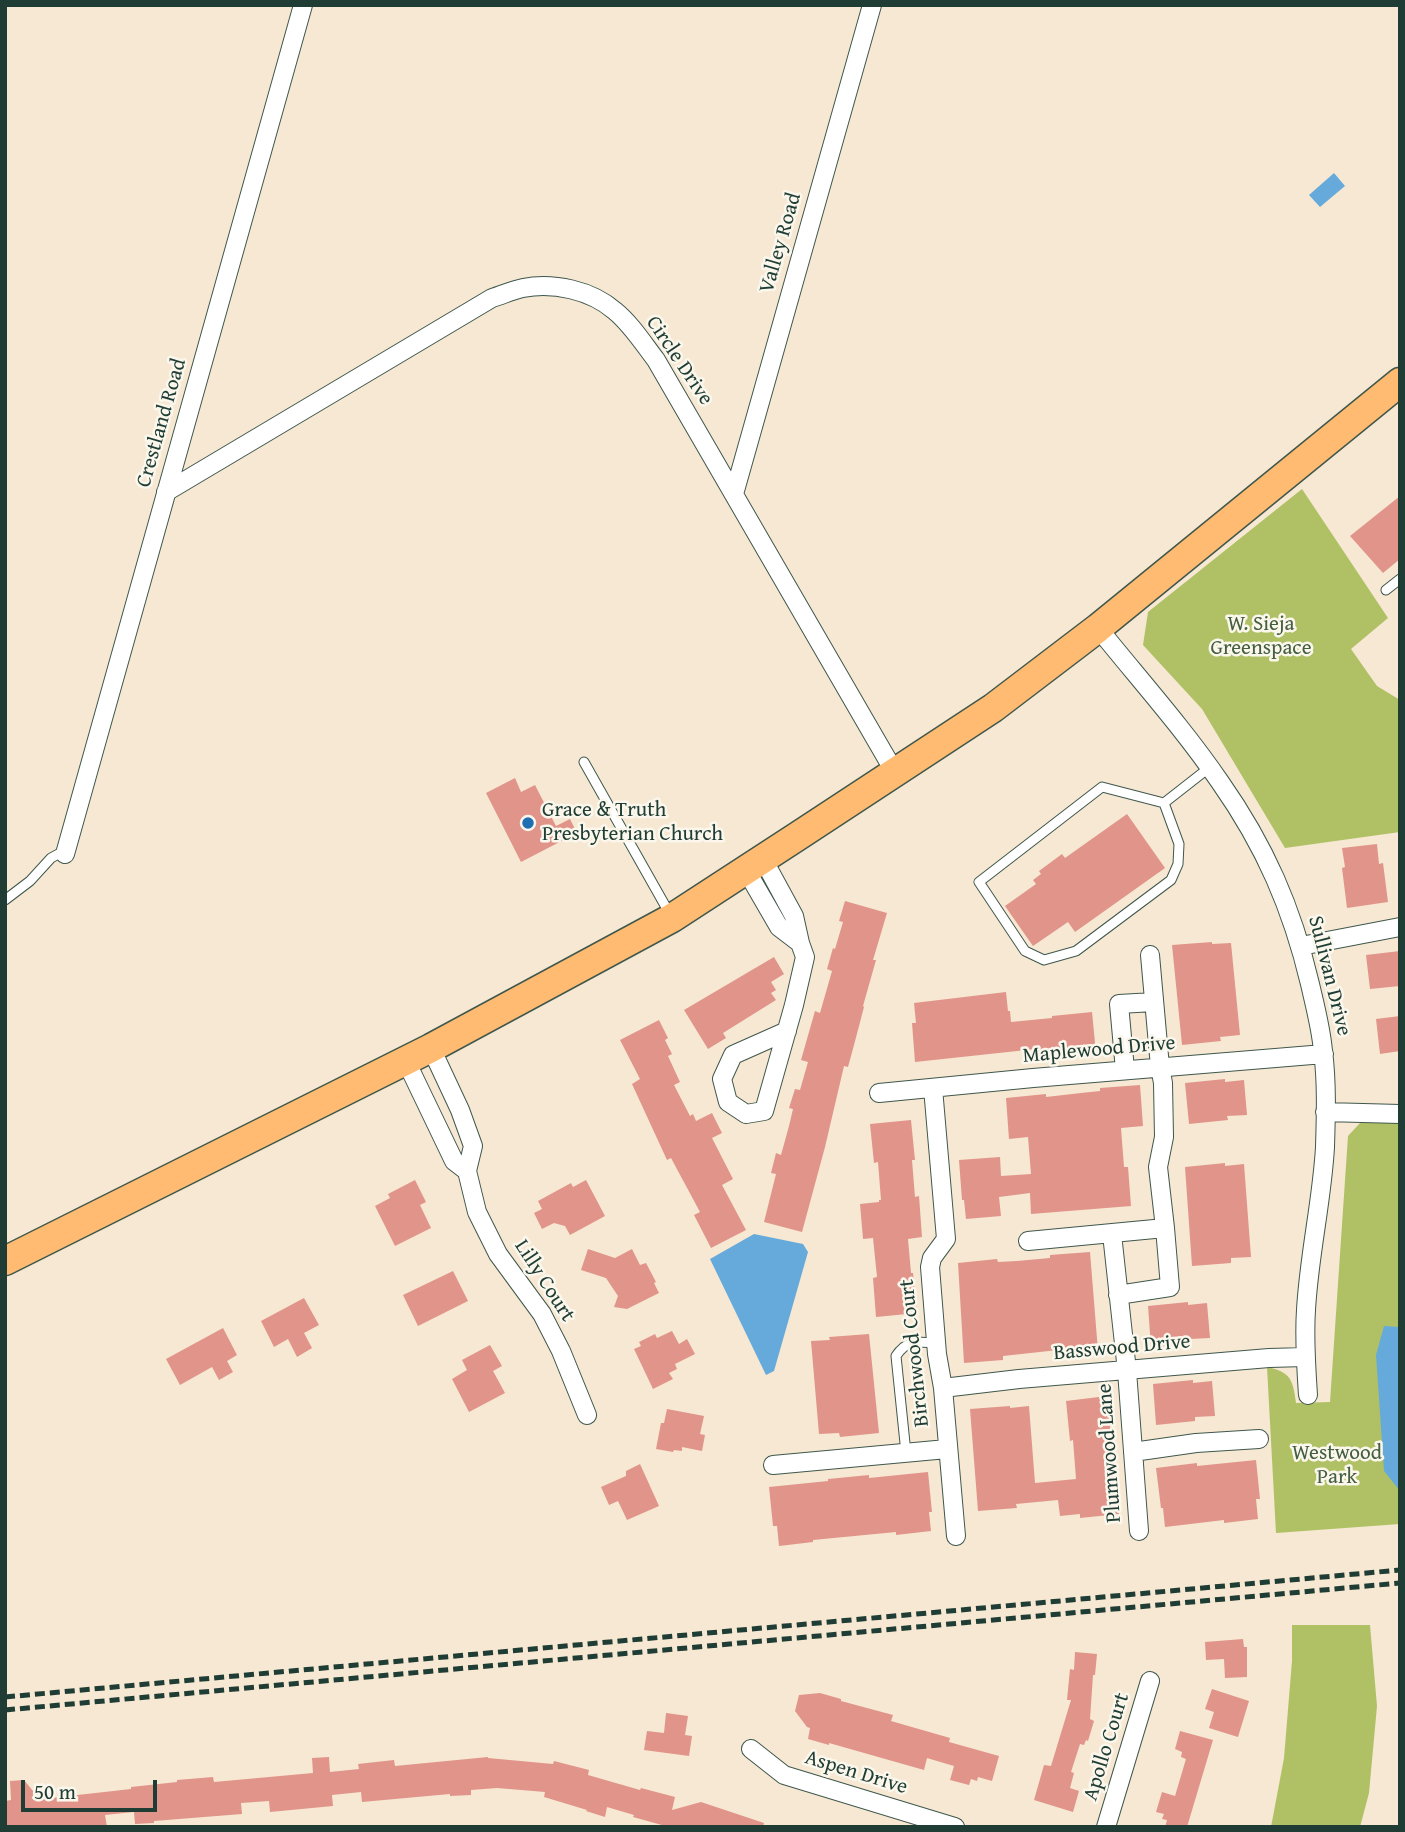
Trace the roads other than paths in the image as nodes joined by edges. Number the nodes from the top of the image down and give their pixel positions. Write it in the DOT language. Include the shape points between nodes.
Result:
graph roads {
  1 [pos="303,5"];
  2 [pos="872,5"];
  3 [pos="1400,382"];
  4 [pos="166,492"];
  5 [pos="734,494"];
  6 [pos="1400,579"];
  7 [pos="1386,590"];
  8 [pos="1098,628"];
  9 [pos="584,762"];
  10 [pos="1210,767"];
  11 [pos="894,771"];
  12 [pos="1164,803"];
  13 [pos="65,852"];
  14 [pos="755,864"];
  15 [pos="5,900"];
  16 [pos="671,918"];
  17 [pos="1400,927"];
  18 [pos="1301,946"];
  19 [pos="1150,955"];
  20 [pos="1154,1002"];
  21 [pos="787,1031"];
  22 [pos="431,1048"];
  23 [pos="1324,1054"];
  24 [pos="406,1060"];
  25 [pos="1160,1067"];
  26 [pos="1125,1070"];
  27 [pos="933,1088"];
  28 [pos="879,1093"];
  29 [pos="1325,1112"];
  30 [pos="1400,1114"];
  31 [pos="467,1171"];
  32 [pos="1164,1228"];
  33 [pos="1112,1234"];
  34 [pos="1028,1241"];
  35 [pos="5,1261"];
  36 [pos="1118,1295"];
  37 [pos="936,1343"];
  38 [pos="1305,1357"];
  39 [pos="1127,1371"];
  40 [pos="943,1388"];
  41 [pos="1308,1395"];
  42 [pos="587,1415"];
  43 [pos="1259,1438"];
  44 [pos="947,1449"];
  45 [pos="1133,1452"];
  46 [pos="906,1453"];
  47 [pos="773,1465"];
  48 [pos="1139,1531"];
  49 [pos="956,1536"];
  50 [pos="1150,1681"];
  51 [pos="751,1749"];
  52 [pos="955,1827"];
  53 [pos="1106,1827"];
  1 -- 4 [label="street, Crestland Road"];
  2 -- 5 [label="street, Valley Road"];
  3 -- 8 [label="main road"];
  4 -- 5 [label="street, Circle Drive" via="492,298 542,285 587,295 613,309 628,324 656,360"];
  4 -- 13 [label="street, Crestland Road"];
  5 -- 11 [label="street, Circle Drive"];
  6 -- 7 [label="lane"];
  8 -- 10 [label="street, Sullivan Drive"];
  8 -- 11 [label="main road" via="993,708"];
  9 -- 16 [label="lane"];
  10 -- 12 [label="lane"];
  10 -- 18 [label="street, Sullivan Drive" via="1266,858"];
  11 -- 14 [label="main road"];
  12 -- 12 [label="lane" via="1179,844 1171,880 1076,951 1044,960 1025,951 979,882 1102,787"];
  13 -- 15 [label="lane" via="51,858"];
  14 -- 16 [label="main road"];
  14 -- 21 [label="street" via="794,916 805,957"];
  16 -- 22 [label="main road"];
  17 -- 18 [label="street"];
  18 -- 23 [label="street, Sullivan Drive"];
  19 -- 20 [label="street"];
  20 -- 25 [label="street"];
  20 -- 26 [label="street" via="1119,1004"];
  21 -- 21 [label="street" via="764,1111 746,1114 728,1102 722,1079 733,1055"];
  22 -- 24 [label="main road"];
  22 -- 31 [label="street, Lilly Court" via="473,1146"];
  23 -- 25 [label="street, Maplewood Drive"];
  23 -- 29 [label="street, Sullivan Drive"];
  24 -- 31 [label="street, Lilly Court" via="454,1161"];
  24 -- 35 [label="main road"];
  25 -- 26 [label="street, Maplewood Drive"];
  25 -- 32 [label="street" via="1164,1137 1158,1167"];
  26 -- 27 [label="street, Maplewood Drive"];
  27 -- 28 [label="street, Maplewood Drive"];
  27 -- 37 [label="street, Birchwood Court" via="946,1239 930,1267"];
  29 -- 30 [label="street"];
  29 -- 38 [label="street, Sullivan Drive"];
  31 -- 42 [label="street, Lilly Court" via="477,1212 498,1254 542,1314"];
  32 -- 33 [label="street"];
  32 -- 36 [label="street" via="1170,1287"];
  33 -- 34 [label="street"];
  33 -- 36 [label="street, Plumwood Lane"];
  36 -- 39 [label="street, Plumwood Lane"];
  37 -- 40 [label="street, Birchwood Court"];
  37 -- 46 [label="lane" via="914,1342 896,1356"];
  38 -- 39 [label="street, Basswood Drive"];
  38 -- 41 [label="street, Sullivan Drive"];
  39 -- 40 [label="street, Basswood Drive"];
  39 -- 45 [label="street, Plumwood Lane"];
  40 -- 44 [label="street, Birchwood Court"];
  43 -- 45 [label="street"];
  44 -- 46 [label="street"];
  44 -- 49 [label="street, Birchwood Court"];
  45 -- 48 [label="street, Plumwood Lane"];
  46 -- 47 [label="street"];
  50 -- 53 [label="street, Apollo Court"];
  51 -- 52 [label="street, Aspen Drive" via="784,1775"];
}
